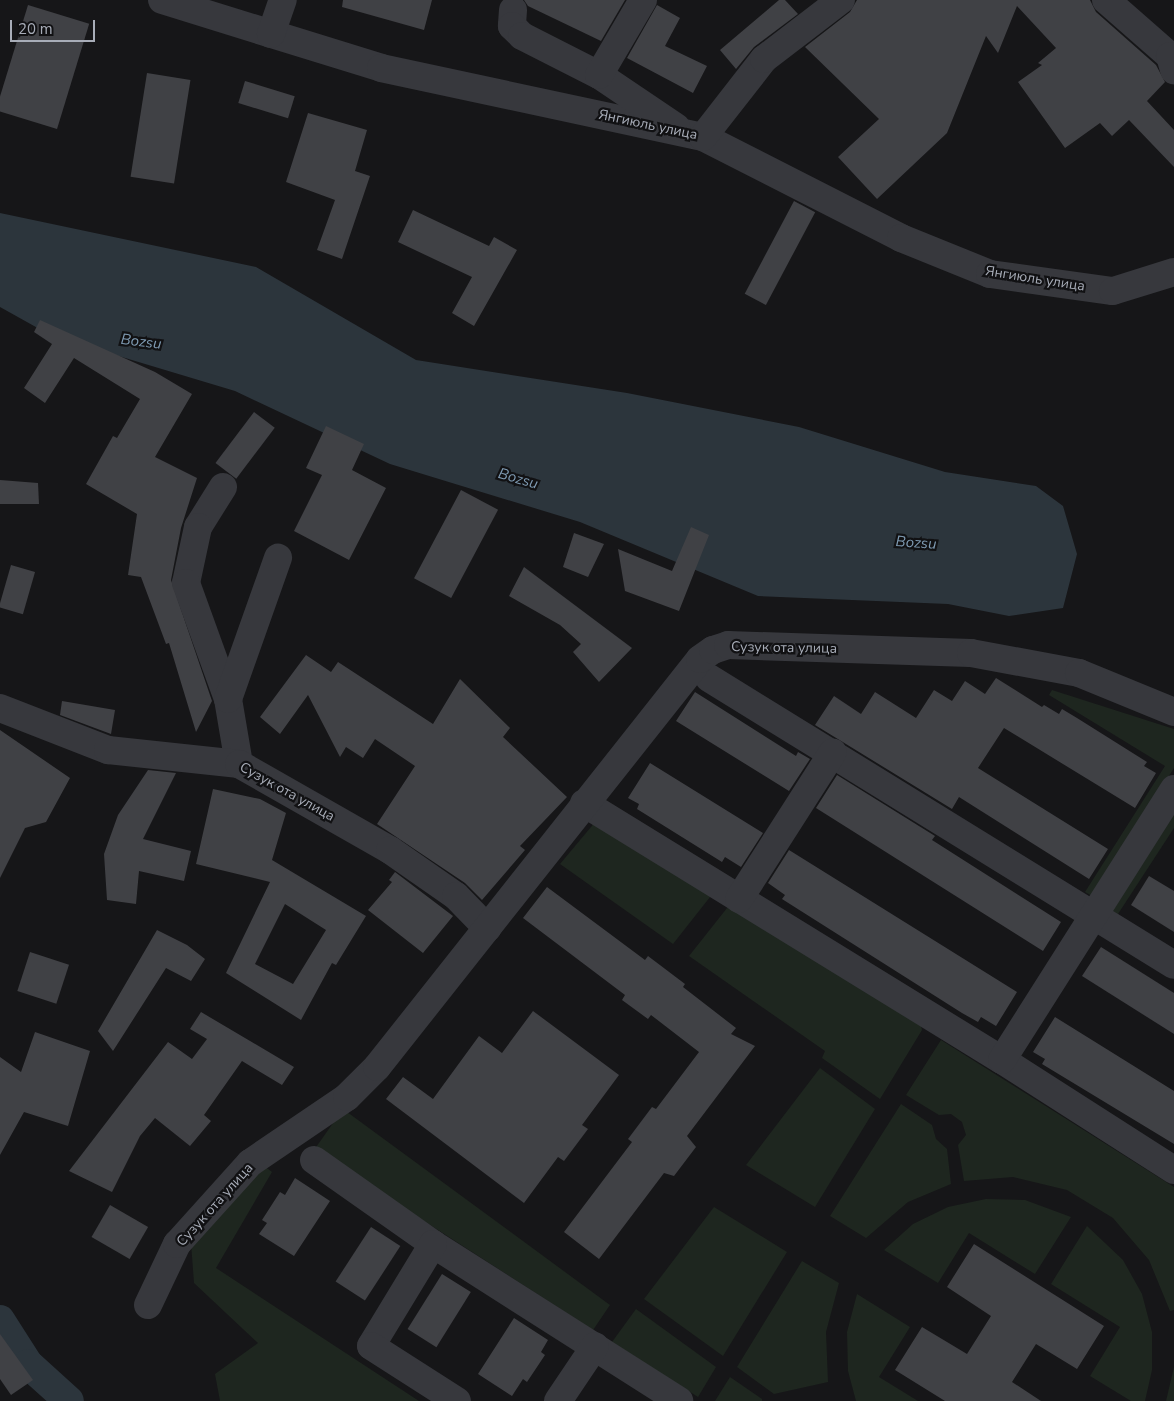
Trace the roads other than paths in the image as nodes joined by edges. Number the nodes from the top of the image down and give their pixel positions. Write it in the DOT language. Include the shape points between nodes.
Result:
graph roads {
  1 [pos="162,0"];
  2 [pos="283,0"];
  3 [pos="643,0"];
  4 [pos="841,0"];
  5 [pos="1106,0"];
  6 [pos="513,10"];
  7 [pos="271,34"];
  8 [pos="1174,70"];
  9 [pos="599,75"];
  10 [pos="694,135"];
  11 [pos="1174,272"];
  12 [pos="223,487"];
  13 [pos="278,558"];
  14 [pos="709,678"];
  15 [pos="228,699"];
  16 [pos="0,708"];
  17 [pos="1174,712"];
  18 [pos="833,752"];
  19 [pos="239,764"];
  20 [pos="1174,789"];
  21 [pos="584,803"];
  22 [pos="739,899"];
  23 [pos="1093,914"];
  24 [pos="487,928"];
  25 [pos="1174,965"];
  26 [pos="1002,1060"];
  27 [pos="314,1160"];
  28 [pos="1174,1170"];
  29 [pos="433,1244"];
  30 [pos="148,1305"];
  31 [pos="595,1346"];
  32 [pos="457,1401"];
  33 [pos="558,1401"];
  34 [pos="679,1401"];
  1 -- 7 [label="street, Янгиюль улица"];
  2 -- 7 [label="street"];
  3 -- 9 [label="street"];
  4 -- 10 [label="street" via="764,59"];
  5 -- 8 [label="street" via="1170,56"];
  6 -- 9 [label="street" via="512,26 522,36"];
  7 -- 10 [label="street, Янгиюль улица" via="381,68"];
  9 -- 10 [label="street"];
  10 -- 11 [label="street, Янгиюль улица" via="901,238 990,274 1113,291"];
  12 -- 15 [label="street" via="198,527 186,583"];
  13 -- 15 [label="street"];
  14 -- 18 [label="street"];
  15 -- 19 [label="street"];
  16 -- 19 [label="street, Сузук ота улица" via="108,750"];
  17 -- 21 [label="street, Сузук ота улица" via="1079,673 971,652 728,646 713,650 700,659"];
  18 -- 22 [label="street"];
  18 -- 23 [label="street"];
  19 -- 24 [label="street, Сузук ота улица" via="390,850 456,896"];
  20 -- 23 [label="street"];
  21 -- 22 [label="street"];
  21 -- 24 [label="street, Сузук ота улица"];
  22 -- 26 [label="street"];
  23 -- 25 [label="street"];
  23 -- 26 [label="street"];
  24 -- 30 [label="street, Сузук ота улица" via="377,1067 347,1097 250,1163 177,1244"];
  26 -- 28 [label="street"];
  27 -- 29 [label="street"];
  29 -- 31 [label="street"];
  29 -- 32 [label="street" via="371,1346"];
  31 -- 33 [label="street"];
  31 -- 34 [label="street"];
}
